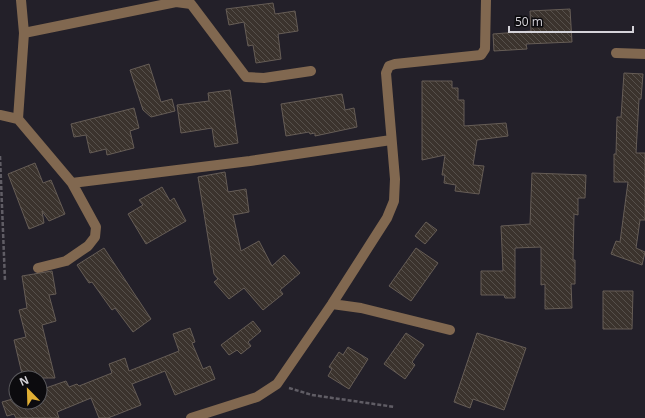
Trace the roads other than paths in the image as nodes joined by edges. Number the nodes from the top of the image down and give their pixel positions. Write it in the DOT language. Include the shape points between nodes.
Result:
graph roads {
  1 [pos="21,0"];
  2 [pos="486,0"];
  3 [pos="24,33"];
  4 [pos="616,53"];
  5 [pos="645,54"];
  6 [pos="311,71"];
  7 [pos="0,115"];
  8 [pos="18,119"];
  9 [pos="391,140"];
  10 [pos="72,183"];
  11 [pos="38,268"];
  12 [pos="332,304"];
  13 [pos="450,330"];
  14 [pos="191,418"];
  1 -- 3 [label="street"];
  2 -- 9 [label="street" via="484,49 481,55 388,66 386,73"];
  3 -- 6 [label="street" via="176,2 192,4 246,77 264,78"];
  3 -- 8 [label="street"];
  4 -- 5 [label="street"];
  7 -- 8 [label="street"];
  8 -- 10 [label="street"];
  9 -- 10 [label="street"];
  9 -- 12 [label="street" via="395,179 394,201 388,218"];
  10 -- 11 [label="street" via="96,227 95,237 88,246 66,261"];
  12 -- 13 [label="street" via="361,308"];
  12 -- 14 [label="street" via="277,384 257,397"];
}
